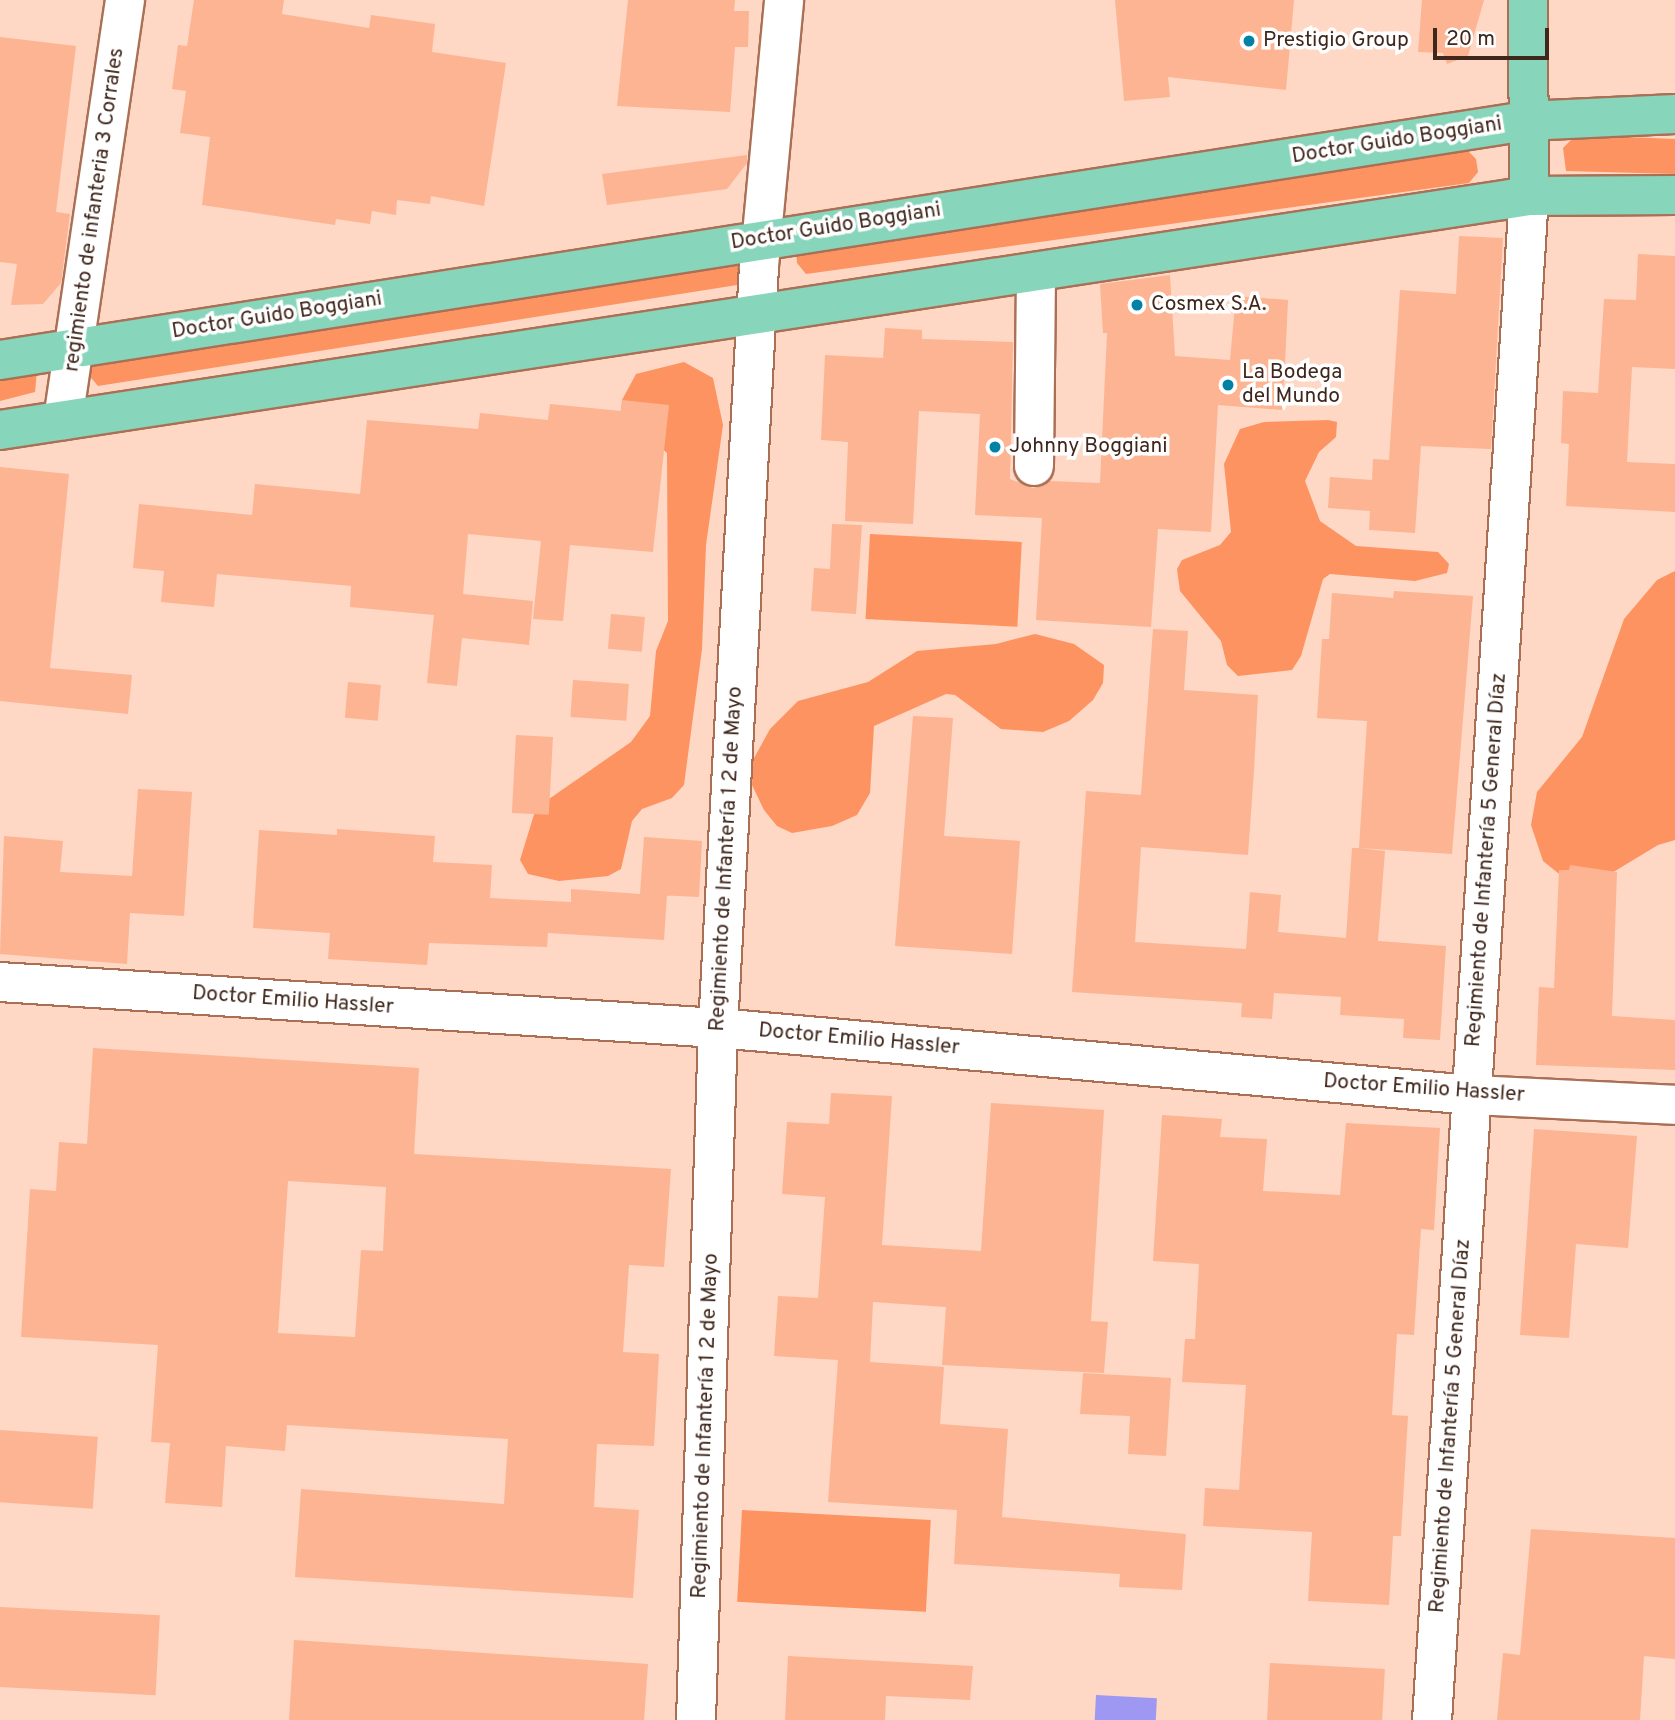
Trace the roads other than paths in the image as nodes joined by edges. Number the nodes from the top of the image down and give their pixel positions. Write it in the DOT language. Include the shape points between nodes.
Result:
graph roads {
  1 [pos="125,0"];
  2 [pos="784,0"];
  3 [pos="1528,0"];
  4 [pos="1675,114"];
  5 [pos="1526,121"];
  6 [pos="1675,195"];
  7 [pos="1529,196"];
  8 [pos="761,238"];
  9 [pos="1036,272"];
  10 [pos="757,314"];
  11 [pos="76,349"];
  12 [pos="0,360"];
  13 [pos="63,420"];
  14 [pos="0,430"];
  15 [pos="1034,466"];
  16 [pos="0,982"];
  17 [pos="718,1028"];
  18 [pos="1472,1095"];
  19 [pos="1675,1105"];
  20 [pos="696,1720"];
  21 [pos="1432,1720"];
  1 -- 11 [label="street, regimiento de infanteria 3 Corrales"];
  2 -- 8 [label="street, Regimiento de Infantería 1 2 de Mayo"];
  3 -- 5 [label="main road, Regimiento de Infantería 5 General Díaz"];
  4 -- 5 [label="main road, Doctor Guido Boggiani"];
  5 -- 7 [label="main road, Regimiento de Infantería 5 General Díaz"];
  5 -- 8 [label="main road, Doctor Guido Boggiani"];
  6 -- 7 [label="main road"];
  7 -- 9 [label="main road"];
  7 -- 18 [label="street, Regimiento de Infantería 5 General Díaz"];
  8 -- 10 [label="street, Regimiento de Infantería 1 2 de Mayo"];
  8 -- 11 [label="main road, Doctor Guido Boggiani"];
  9 -- 10 [label="main road"];
  9 -- 15 [label="street"];
  10 -- 13 [label="main road"];
  10 -- 17 [label="street, Regimiento de Infantería 1 2 de Mayo"];
  11 -- 12 [label="main road, Doctor Guido Boggiani"];
  11 -- 13 [label="street, regimiento de infanteria 3 Corrales"];
  13 -- 14 [label="main road"];
  16 -- 17 [label="street, Doctor Emilio Hassler"];
  17 -- 18 [label="street, Doctor Emilio Hassler"];
  17 -- 20 [label="street, Regimiento de Infantería 1 2 de Mayo"];
  18 -- 19 [label="street, Doctor Emilio Hassler"];
  18 -- 21 [label="street, Regimiento de Infantería 5 General Díaz"];
}
